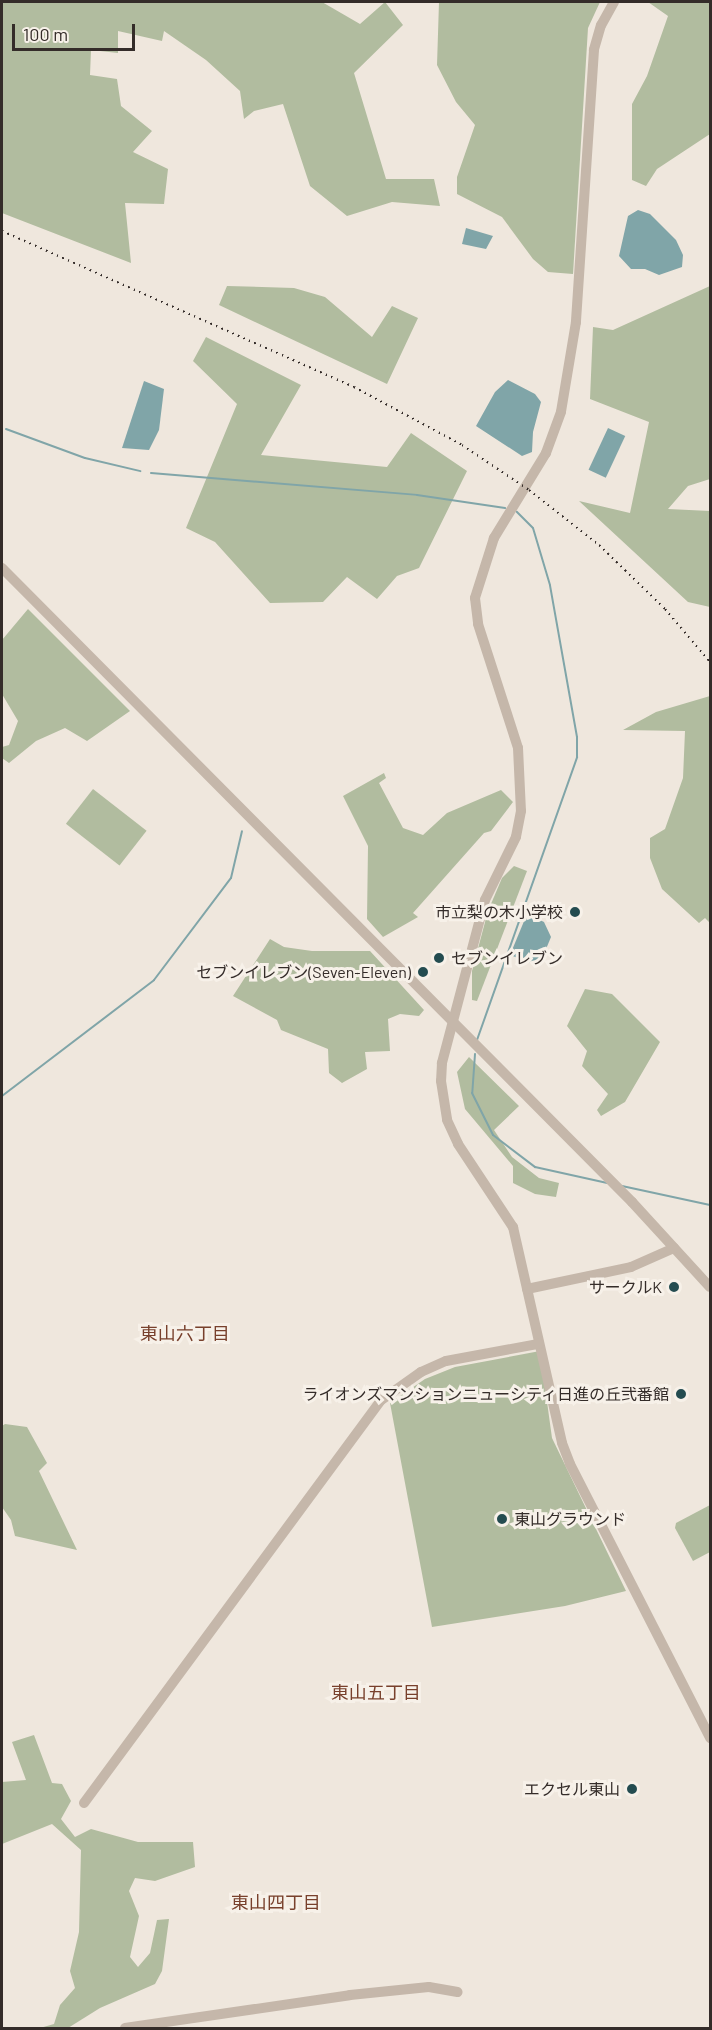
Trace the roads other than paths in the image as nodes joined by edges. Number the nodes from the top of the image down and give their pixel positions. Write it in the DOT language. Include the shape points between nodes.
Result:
graph roads {
  1 [pos="614,2"];
  2 [pos="2,568"];
  3 [pos="453,1024"];
  4 [pos="674,1248"];
  5 [pos="711,1287"];
  6 [pos="526,1290"];
  7 [pos="538,1344"];
  8 [pos="711,1738"];
  9 [pos="84,1803"];
  10 [pos="458,1992"];
  11 [pos="125,2028"];
  1 -- 3 [label="street" via="601,25 594,51 576,322 561,412 546,453 494,538 475,598 478,624 518,748 521,812 516,837 485,900"];
  2 -- 3 [label="street"];
  3 -- 4 [label="street"];
  3 -- 6 [label="street" via="441,1081 447,1120 458,1144 513,1227"];
  4 -- 5 [label="street"];
  4 -- 6 [label="street" via="631,1267"];
  6 -- 7 [label="street"];
  7 -- 8 [label="street" via="570,1464"];
  7 -- 9 [label="street" via="446,1361 421,1372 380,1401"];
  10 -- 11 [label="street" via="429,1987 350,1995"];
}
